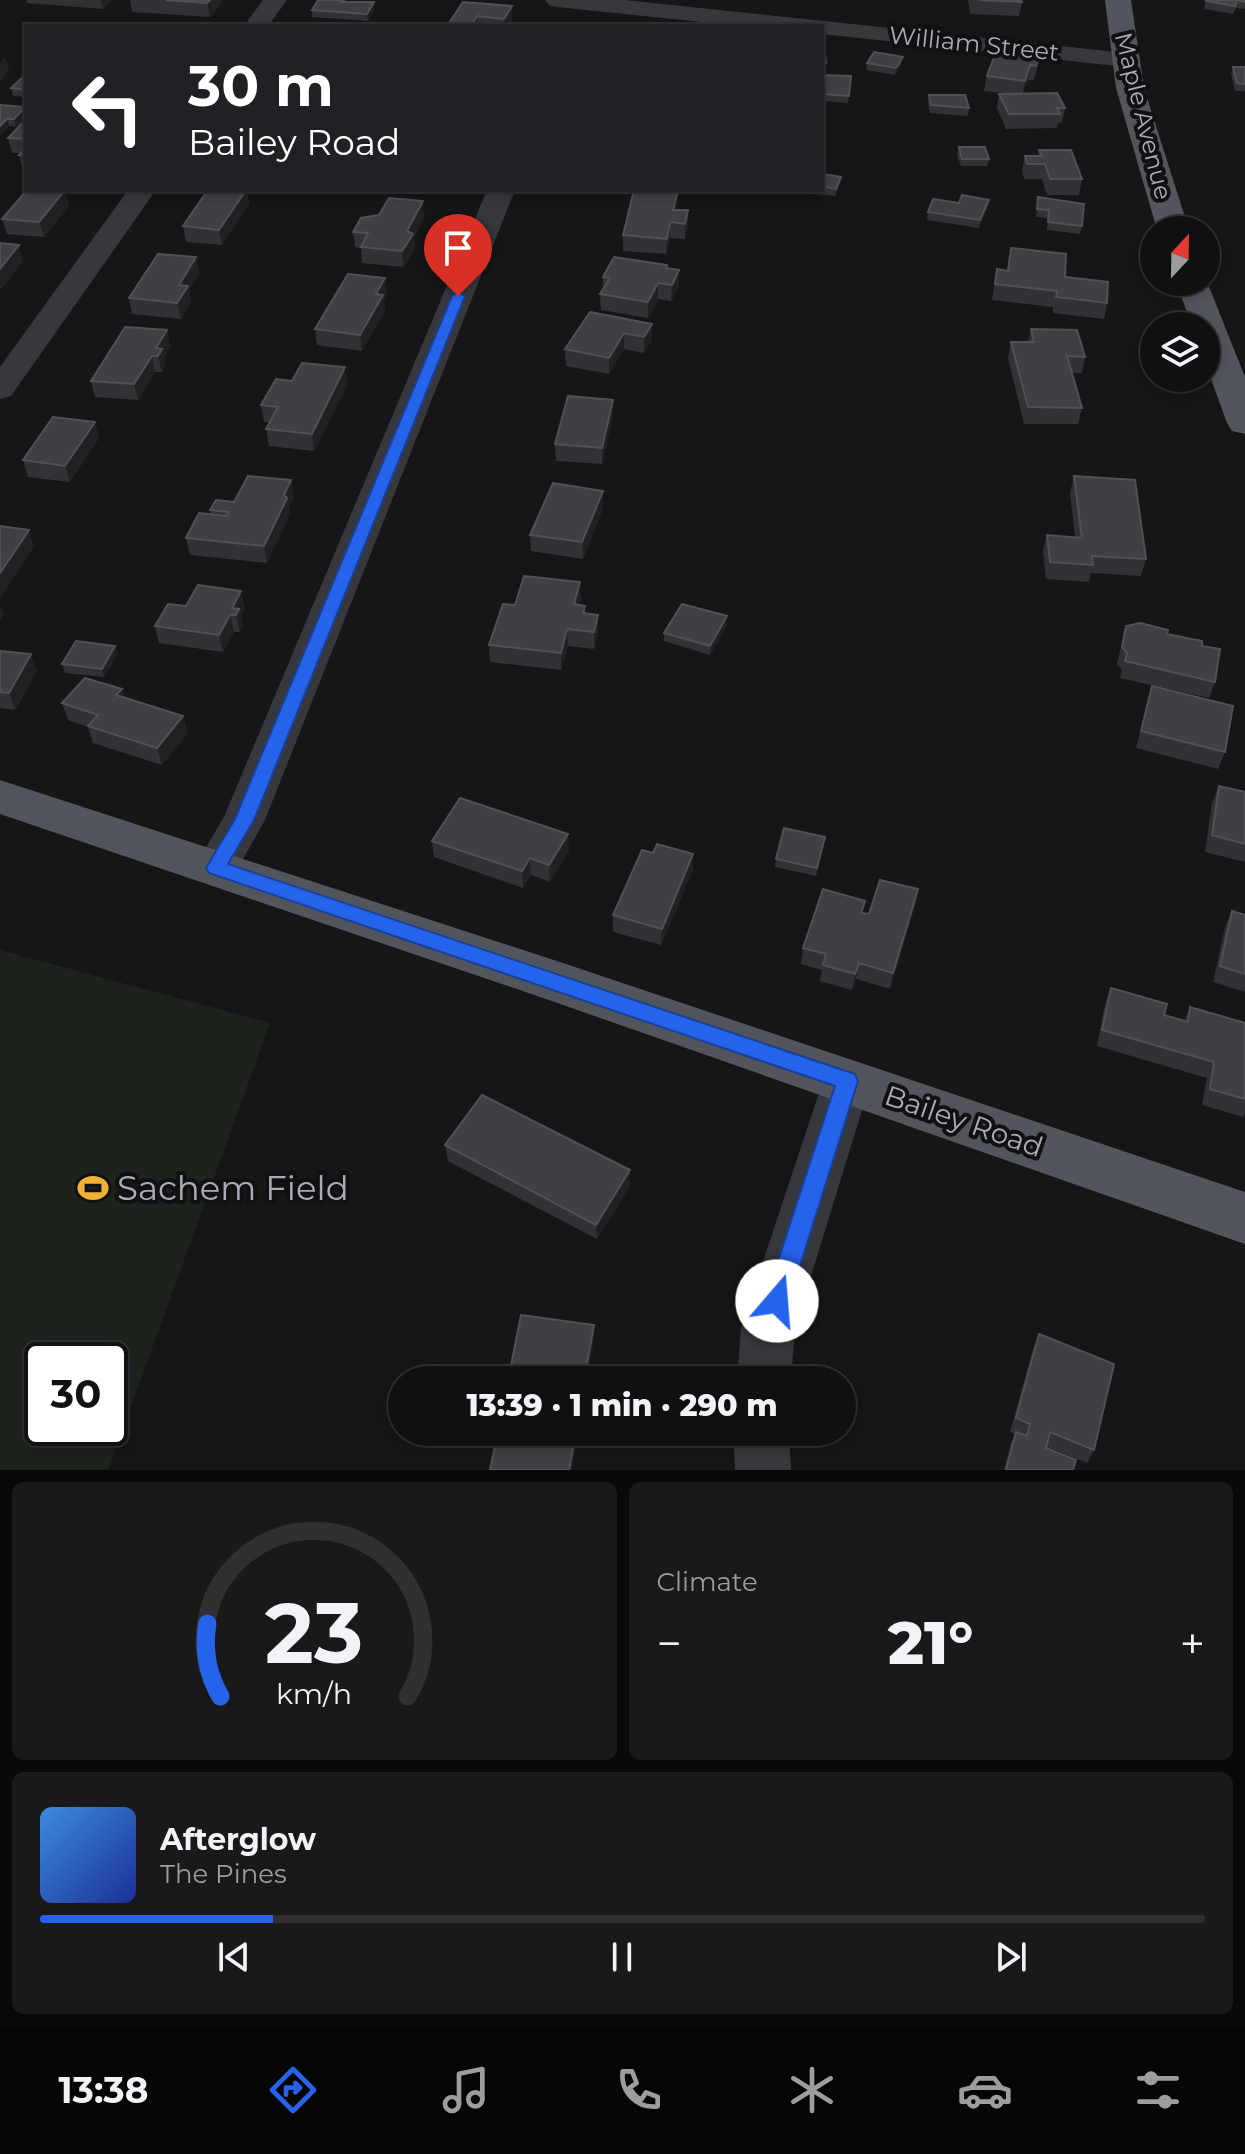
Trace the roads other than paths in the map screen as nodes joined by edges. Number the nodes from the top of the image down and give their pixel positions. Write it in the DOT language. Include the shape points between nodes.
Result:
graph roads {
  1 [pos="275,0"];
  2 [pos="557,0"];
  3 [pos="1118,0"];
  4 [pos="596,1"];
  5 [pos="257,24"];
  6 [pos="584,24"];
  7 [pos="793,24"];
  8 [pos="824,27"];
  9 [pos="1126,60"];
  10 [pos="141,192"];
  11 [pos="500,192"];
  12 [pos="1169,216"];
  13 [pos="1197,296"];
  14 [pos="0,389"];
  15 [pos="1245,423"];
  16 [pos="0,797"];
  17 [pos="216,868"];
  18 [pos="847,1081"];
  19 [pos="1245,1218"];
  20 [pos="765,1366"];
  21 [pos="762,1446"];
  22 [pos="763,1470"];
  1 -- 5 [label="street"];
  2 -- 4 [label="street"];
  3 -- 9 [label="main road, Maple Avenue"];
  4 -- 6 [label="street"];
  4 -- 7 [label="street"];
  8 -- 9 [label="street, William Street"];
  9 -- 12 [label="main road, Maple Avenue"];
  10 -- 14 [label="street"];
  11 -- 17 [label="street" via="244,820"];
  13 -- 15 [label="main road"];
  16 -- 17 [label="main road, Bailey Road"];
  17 -- 18 [label="main road, Bailey Road"];
  18 -- 19 [label="main road, Bailey Road"];
  18 -- 20 [label="street" via="768,1328"];
  21 -- 22 [label="street"];
}
